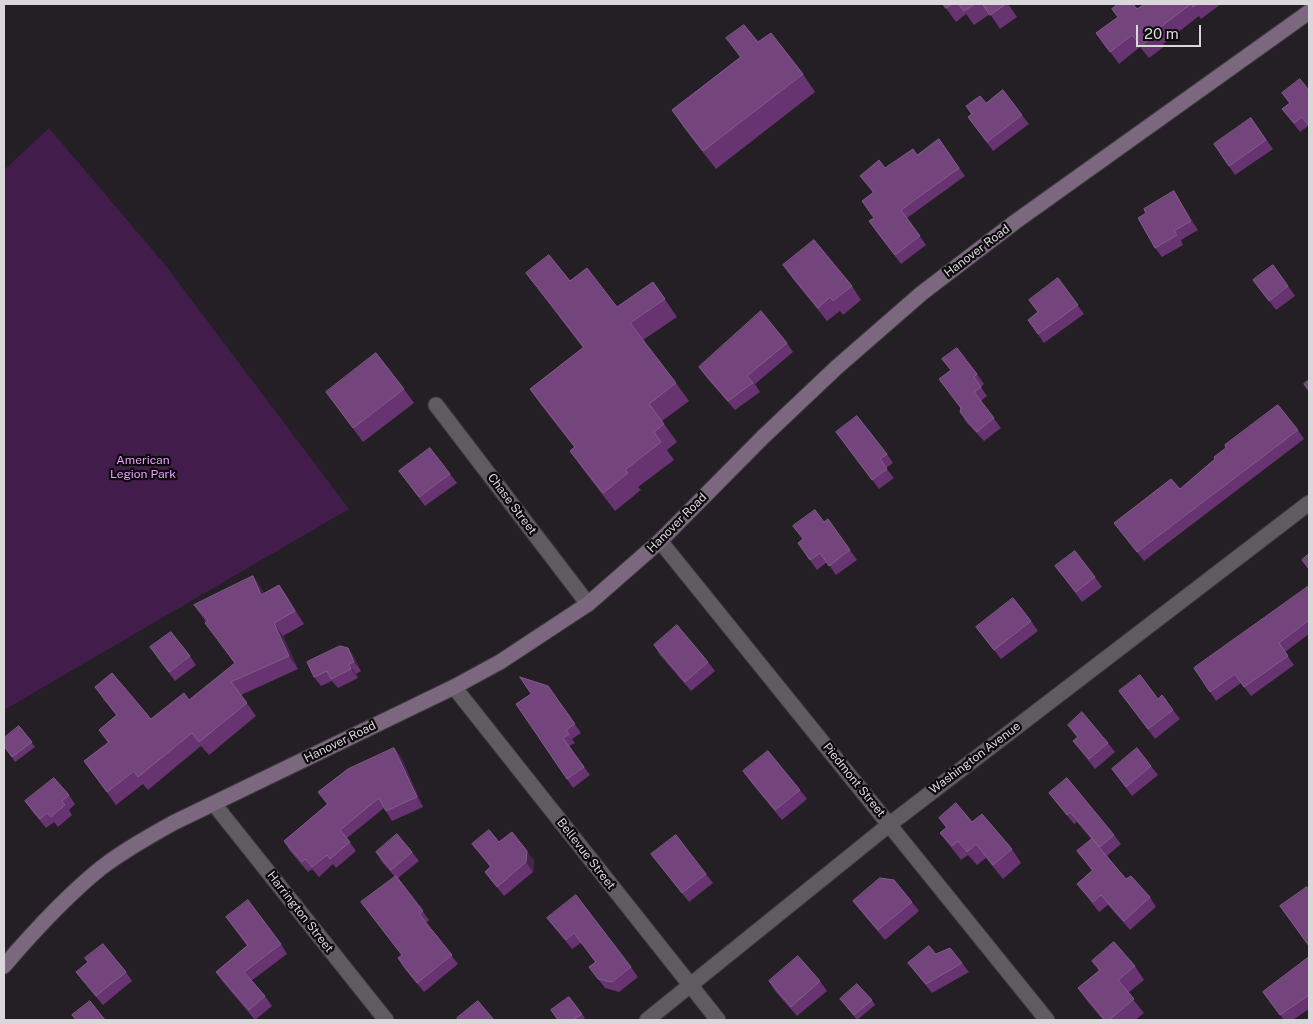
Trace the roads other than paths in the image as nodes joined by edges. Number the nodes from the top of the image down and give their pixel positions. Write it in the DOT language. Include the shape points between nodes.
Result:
graph roads {
  1 [pos="1308,16"];
  2 [pos="436,405"];
  3 [pos="1309,503"];
  4 [pos="660,541"];
  5 [pos="588,604"];
  6 [pos="454,687"];
  7 [pos="214,804"];
  8 [pos="890,824"];
  9 [pos="4,966"];
  10 [pos="690,985"];
  11 [pos="386,1020"];
  12 [pos="647,1020"];
  13 [pos="718,1020"];
  14 [pos="1047,1020"];
  1 -- 4 [label="main road, Hanover Road" via="1015,222 922,293 763,437"];
  2 -- 5 [label="street, Chase Street"];
  3 -- 8 [label="street, Washington Avenue"];
  4 -- 5 [label="main road, Hanover Road"];
  4 -- 8 [label="street, Piedmont Street"];
  5 -- 6 [label="main road, Hanover Road" via="500,662"];
  6 -- 7 [label="main road, Hanover Road"];
  6 -- 10 [label="street, Bellevue Street"];
  7 -- 9 [label="main road, Hanover Road" via="140,842 102,867 68,896"];
  7 -- 11 [label="street, Harrington Street"];
  8 -- 10 [label="street, Washington Avenue"];
  8 -- 14 [label="street, Piedmont Street"];
  10 -- 12 [label="street, Washington Avenue"];
  10 -- 13 [label="street, Bellevue Street"];
}
